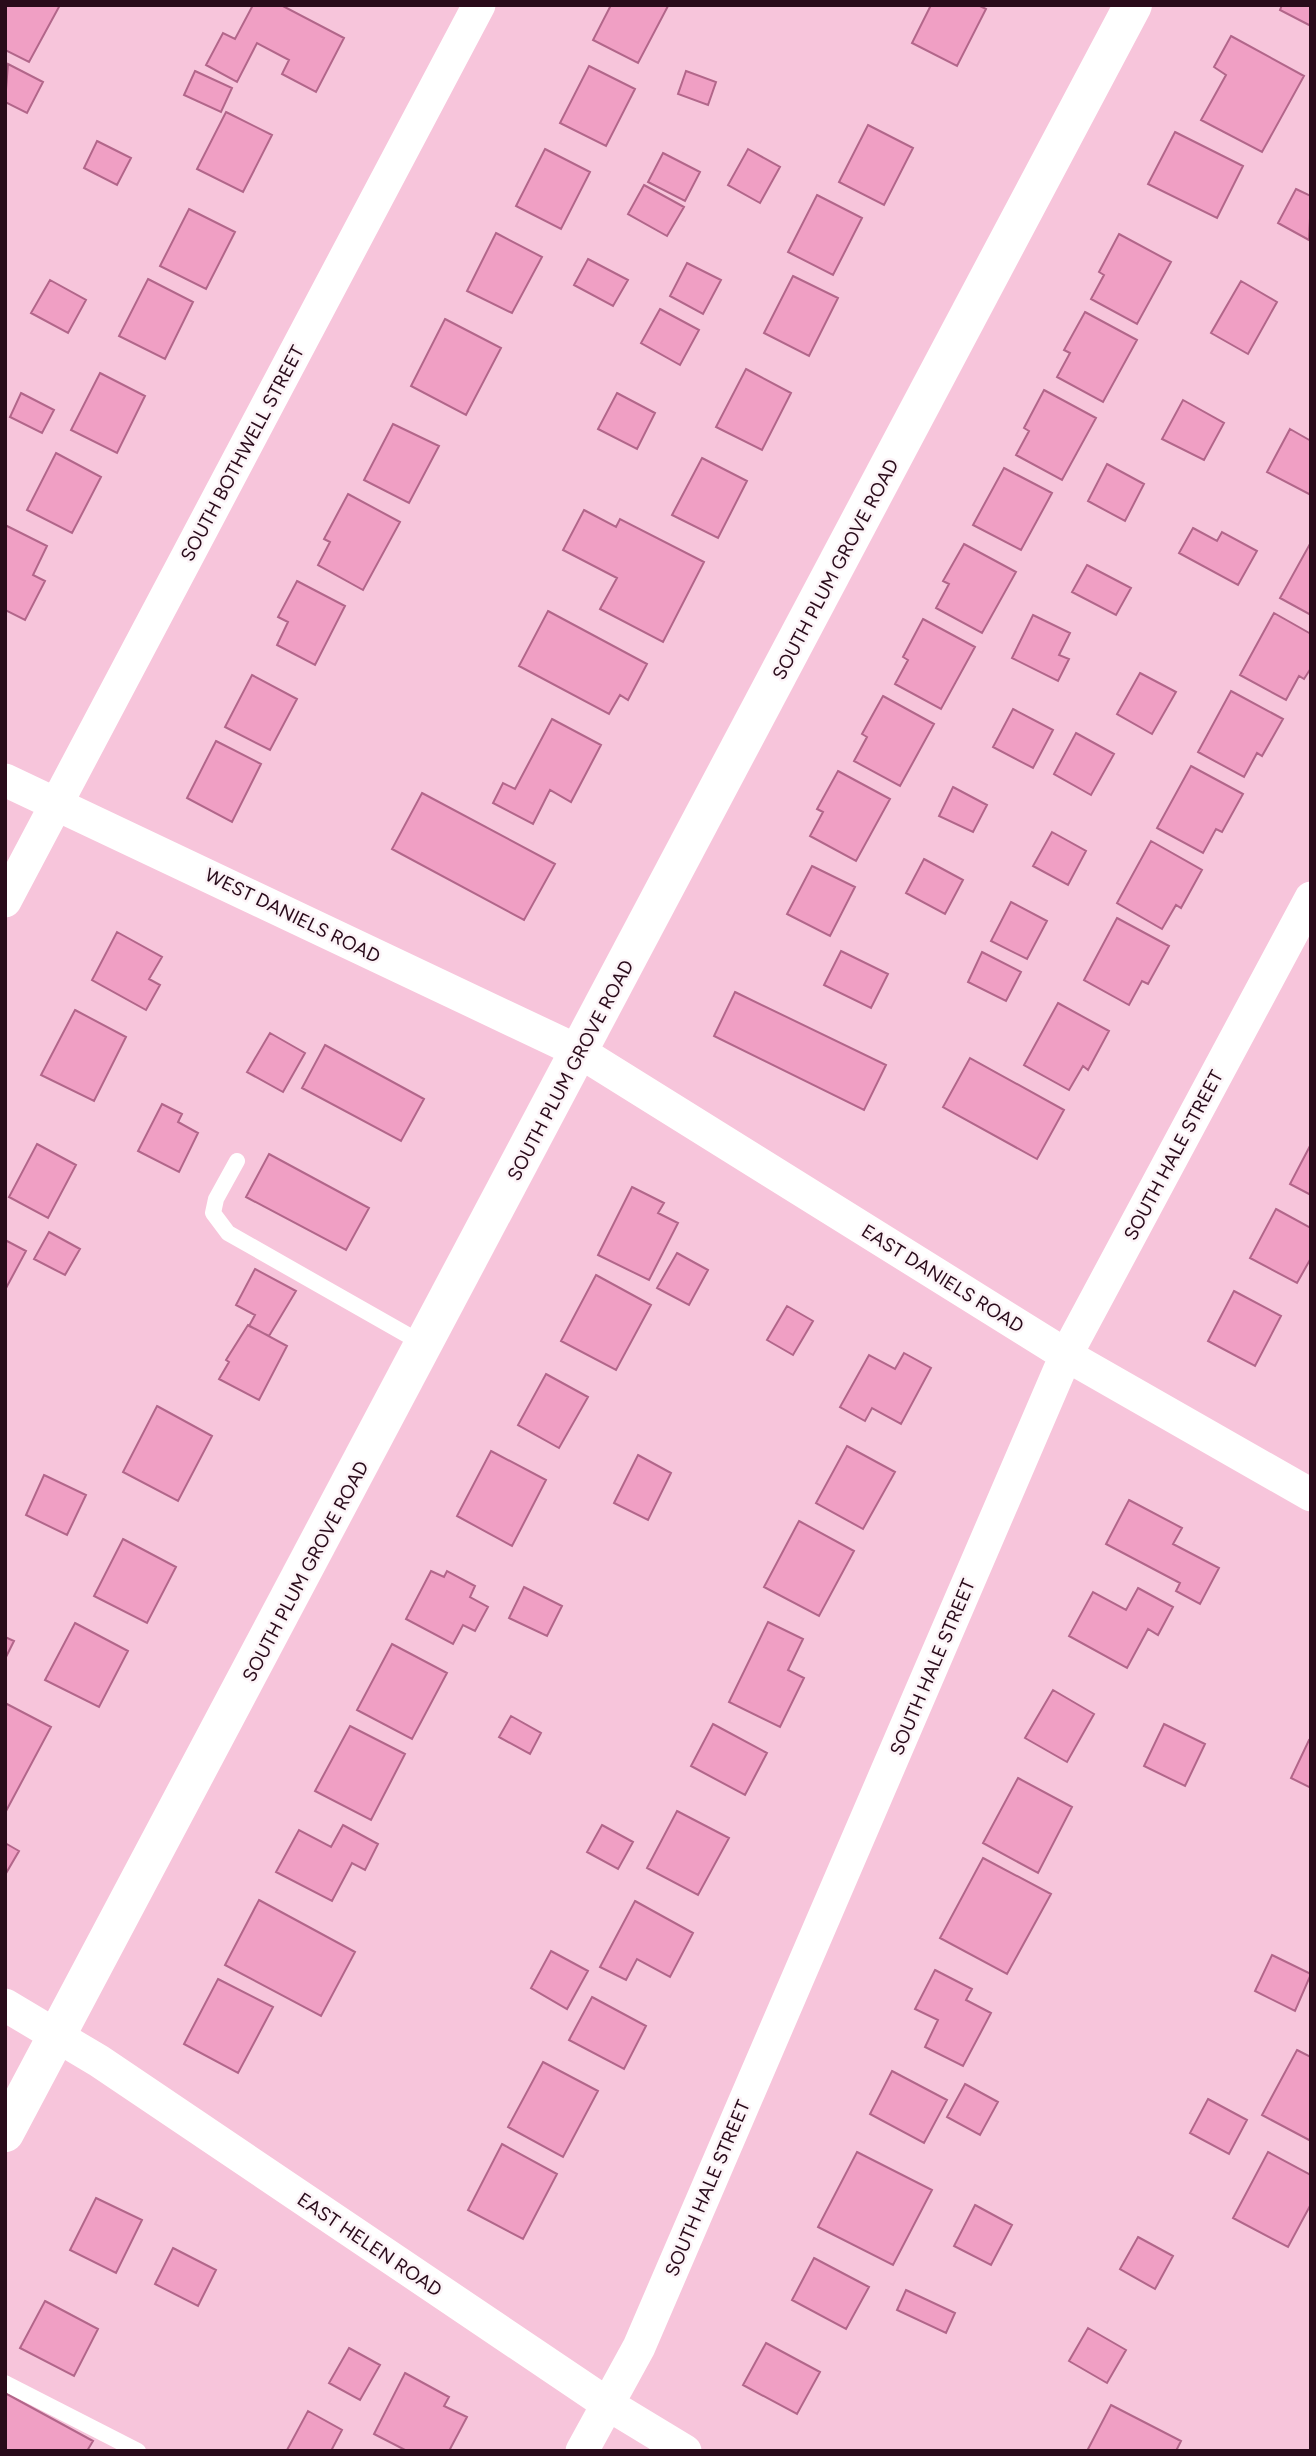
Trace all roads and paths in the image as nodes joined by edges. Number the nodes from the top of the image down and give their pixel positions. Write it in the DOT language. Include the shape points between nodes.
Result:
graph roads {
  1 [pos="479,5"];
  2 [pos="1133,5"];
  3 [pos="5,780"];
  4 [pos="57,803"];
  5 [pos="1311,898"];
  6 [pos="5,901"];
  7 [pos="580,1052"];
  8 [pos="237,1161"];
  9 [pos="425,1345"];
  10 [pos="1066,1355"];
  11 [pos="1311,1495"];
  12 [pos="5,2005"];
  13 [pos="58,2034"];
  14 [pos="5,2133"];
  15 [pos="5,2382"];
  16 [pos="609,2405"];
  17 [pos="138,2451"];
  18 [pos="582,2451"];
  19 [pos="685,2451"];
  1 -- 4 [label="street, SOUTH BOTHWELL STREET"];
  2 -- 7 [label="main road, SOUTH PLUM GROVE ROAD"];
  3 -- 4 [label="street, WEST DANIELS ROAD"];
  4 -- 6 [label="street, SOUTH BOTHWELL STREET"];
  4 -- 7 [label="street, WEST DANIELS ROAD"];
  5 -- 10 [label="street, SOUTH HALE STREET"];
  7 -- 9 [label="main road, SOUTH PLUM GROVE ROAD"];
  7 -- 10 [label="street, EAST DANIELS ROAD"];
  8 -- 9 [label="lane" via="213,1213 229,1233"];
  9 -- 13 [label="main road, SOUTH PLUM GROVE ROAD"];
  10 -- 11 [label="street, EAST DANIELS ROAD"];
  10 -- 16 [label="street, SOUTH HALE STREET" via="644,2334"];
  12 -- 13 [label="street, EAST HELEN ROAD"];
  13 -- 14 [label="main road, SOUTH PLUM GROVE ROAD"];
  13 -- 16 [label="street, EAST HELEN ROAD"];
  15 -- 17 [label="lane"];
  16 -- 18 [label="street, SOUTH HALE STREET"];
  16 -- 19 [label="street, EAST HELEN ROAD"];
}
